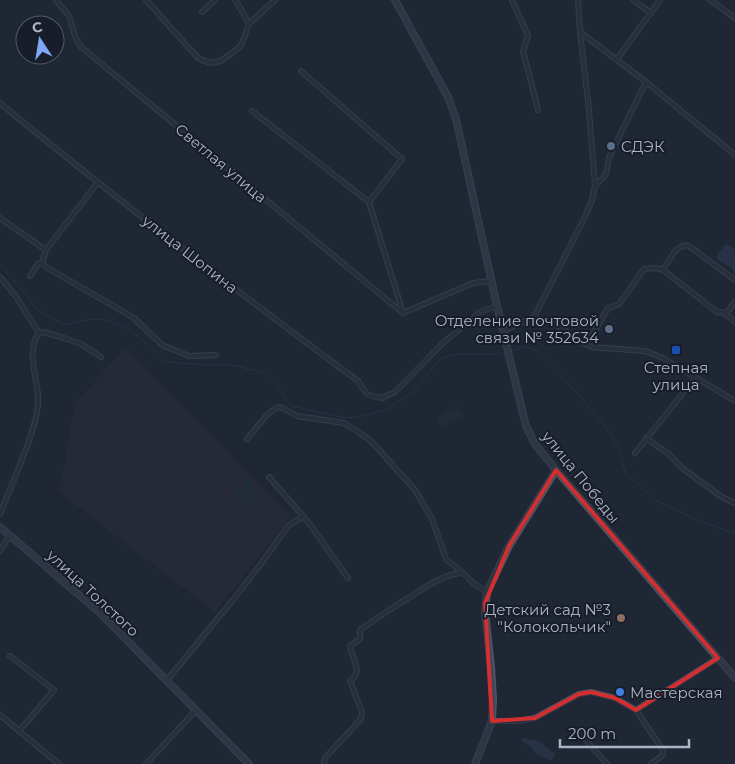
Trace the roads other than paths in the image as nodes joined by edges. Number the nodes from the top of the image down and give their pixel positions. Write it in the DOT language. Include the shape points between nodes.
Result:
graph roads {
  1 [pos="56,0"];
  2 [pos="146,0"];
  3 [pos="215,0"];
  4 [pos="234,0"];
  5 [pos="275,0"];
  6 [pos="395,0"];
  7 [pos="512,0"];
  8 [pos="578,0"];
  9 [pos="633,0"];
  10 [pos="660,0"];
  11 [pos="710,0"];
  12 [pos="202,12"];
  13 [pos="650,13"];
  14 [pos="735,18"];
  15 [pos="249,24"];
  16 [pos="580,32"];
  17 [pos="617,59"];
  18 [pos="301,71"];
  19 [pos="646,82"];
  20 [pos="0,103"];
  21 [pos="538,110"];
  22 [pos="252,111"];
  23 [pos="735,155"];
  24 [pos="98,182"];
  25 [pos="595,186"];
  26 [pos="369,202"];
  27 [pos="0,218"];
  28 [pos="46,250"];
  29 [pos="42,263"];
  30 [pos="663,270"];
  31 [pos="30,276"];
  32 [pos="0,277"];
  33 [pos="735,280"];
  34 [pos="491,281"];
  35 [pos="735,301"];
  36 [pos="497,306"];
  37 [pos="404,313"];
  38 [pos="724,313"];
  39 [pos="534,317"];
  40 [pos="735,322"];
  41 [pos="502,331"];
  42 [pos="39,333"];
  43 [pos="585,344"];
  44 [pos="216,355"];
  45 [pos="101,357"];
  46 [pos="695,378"];
  47 [pos="735,401"];
  48 [pos="646,438"];
  49 [pos="247,439"];
  50 [pos="635,452"];
  51 [pos="556,470"];
  52 [pos="269,477"];
  53 [pos="735,503"];
  54 [pos="0,514"];
  55 [pos="302,516"];
  56 [pos="0,527"];
  57 [pos="10,535"];
  58 [pos="0,551"];
  59 [pos="463,573"];
  60 [pos="348,578"];
  61 [pos="487,592"];
  62 [pos="10,656"];
  63 [pos="718,658"];
  64 [pos="735,678"];
  65 [pos="167,680"];
  66 [pos="196,710"];
  67 [pos="636,710"];
  68 [pos="0,715"];
  69 [pos="492,722"];
  70 [pos="19,731"];
  71 [pos="584,738"];
  72 [pos="59,764"];
  73 [pos="146,764"];
  74 [pos="249,764"];
  75 [pos="324,764"];
  76 [pos="475,764"];
  77 [pos="607,764"];
  78 [pos="651,764"];
  1 -- 37 [label="street, Светлая улица" via="69,16 80,46"];
  2 -- 15 [label="street" via="198,58 210,63 221,61 241,46"];
  3 -- 12 [label="street"];
  4 -- 15 [label="street"];
  5 -- 15 [label="street"];
  6 -- 34 [label="street, улица Победы" via="448,97 456,119"];
  7 -- 21 [label="street" via="528,36 523,51"];
  8 -- 16 [label="street"];
  9 -- 13 [label="street"];
  10 -- 13 [label="street"];
  11 -- 14 [label="street"];
  13 -- 17 [label="street"];
  16 -- 17 [label="street"];
  16 -- 25 [label="street"];
  17 -- 19 [label="street"];
  18 -- 26 [label="street" via="402,159"];
  19 -- 23 [label="street"];
  19 -- 25 [label="street" via="609,158 606,174"];
  20 -- 24 [label="street, улица Шопина"];
  22 -- 26 [label="street"];
  24 -- 28 [label="street"];
  24 -- 36 [label="street, улица Шопина" via="376,398 395,392 443,343 480,312"];
  25 -- 39 [label="street" via="584,219"];
  26 -- 37 [label="street"];
  27 -- 28 [label="street"];
  28 -- 29 [label="street"];
  29 -- 31 [label="street"];
  29 -- 44 [label="street" via="134,318 162,345 188,356"];
  30 -- 33 [label="street" via="679,246 684,244"];
  30 -- 38 [label="street" via="718,312"];
  30 -- 43 [label="street" via="644,269 619,304 608,308"];
  32 -- 42 [label="street"];
  34 -- 36 [label="street, улица Победы"];
  34 -- 37 [label="street" via="473,283"];
  35 -- 38 [label="street"];
  36 -- 41 [label="street, улица Победы"];
  38 -- 40 [label="street"];
  39 -- 41 [label="street"];
  39 -- 43 [label="street" via="553,323"];
  41 -- 51 [label="street, улица Победы" via="526,426 535,444"];
  42 -- 45 [label="street" via="81,344"];
  42 -- 54 [label="street" via="32,350 38,403 35,425"];
  43 -- 46 [label="street" via="645,350"];
  46 -- 47 [label="street"];
  46 -- 48 [label="street"];
  48 -- 50 [label="street"];
  48 -- 53 [label="street" via="682,468"];
  49 -- 59 [label="street" via="278,407 297,416 344,423 372,442 415,490 432,518 446,559"];
  51 -- 61 [label="street" via="509,546"];
  51 -- 63 [label="street, улица Победы"];
  52 -- 55 [label="street"];
  55 -- 60 [label="street"];
  55 -- 65 [label="street" via="288,526"];
  56 -- 57 [label="street, улица Толстого"];
  57 -- 58 [label="street"];
  57 -- 65 [label="street, улица Толстого" via="99,612"];
  59 -- 61 [label="street"];
  59 -- 75 [label="street" via="440,579 360,630 360,639 350,646 357,670 357,675 350,681 362,719 324,758"];
  61 -- 69 [label="street" via="485,613 491,666"];
  62 -- 70 [label="street" via="54,690"];
  63 -- 64 [label="street, улица Победы"];
  63 -- 67 [label="street"];
  65 -- 66 [label="street, улица Толстого"];
  66 -- 73 [label="street"];
  66 -- 74 [label="street, улица Толстого"];
  67 -- 69 [label="street" via="616,698 592,692 579,694 535,718"];
  67 -- 78 [label="street" via="663,750"];
  68 -- 70 [label="street"];
  69 -- 76 [label="street"];
  70 -- 72 [label="street"];
  71 -- 77 [label="street"];
}
